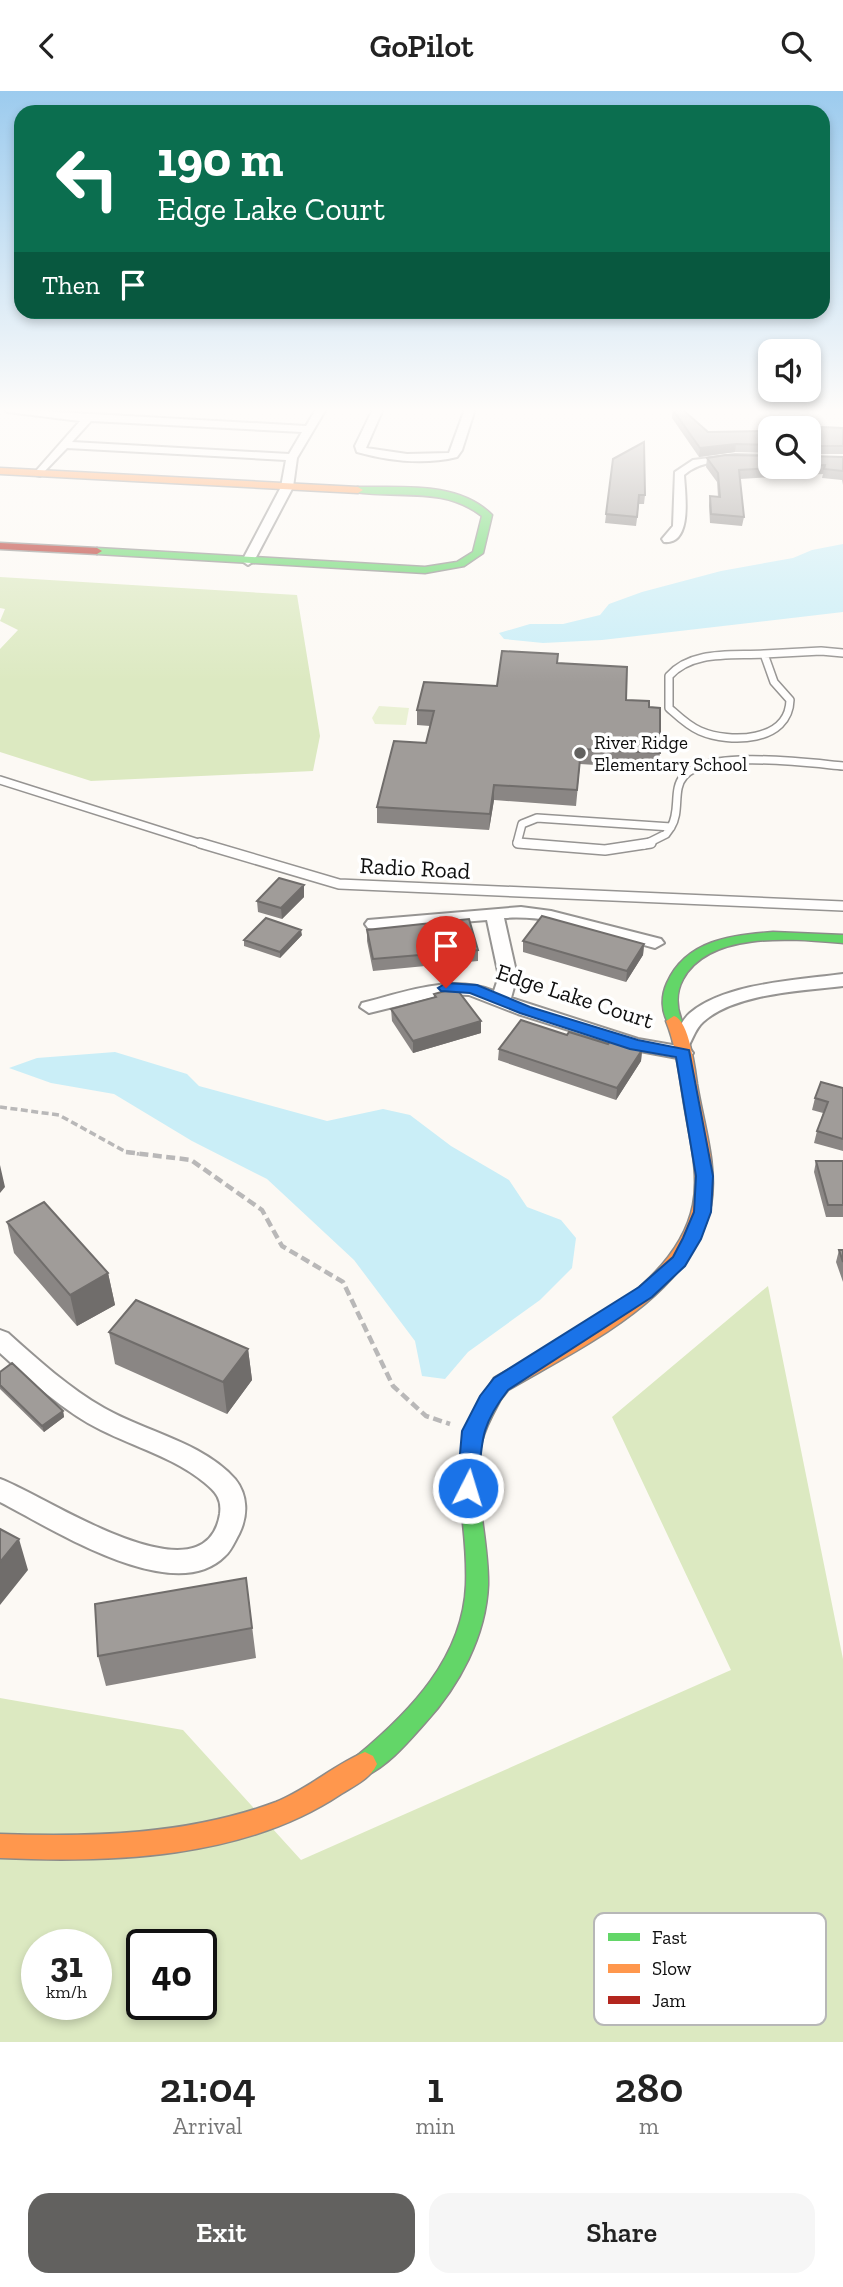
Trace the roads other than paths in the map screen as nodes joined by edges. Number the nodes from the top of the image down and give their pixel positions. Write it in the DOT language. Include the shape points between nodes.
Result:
graph roads {
  1 [pos="280,500"];
  2 [pos="464,500"];
  3 [pos="679,500"];
  4 [pos="668,539"];
  5 [pos="0,546"];
  6 [pos="248,561"];
  7 [pos="843,653"];
  8 [pos="764,654"];
  9 [pos="843,766"];
  10 [pos="0,780"];
  11 [pos="672,827"];
  12 [pos="843,906"];
  13 [pos="495,915"];
  14 [pos="374,924"];
  15 [pos="843,939"];
  16 [pos="655,943"];
  17 [pos="843,981"];
  18 [pos="501,999"];
  19 [pos="369,1007"];
  20 [pos="682,1047"];
  21 [pos="0,1339"];
  22 [pos="0,1490"];
  23 [pos="0,1846"];
  1 -- 6 [label="street"];
  2 -- 6 [label="street" via="485,511 487,519 478,553 448,568 425,571"];
  3 -- 4 [label="street" via="679,526"];
  5 -- 6 [label="street"];
  7 -- 8 [label="lane"];
  8 -- 8 [label="lane" via="695,658 678,666 669,677 669,708 682,721 724,736 771,730 785,721 790,700 774,682"];
  9 -- 11 [label="lane" via="707,762 682,777"];
  10 -- 12 [label="lane, Radio Road" via="339,884"];
  11 -- 11 [label="lane" via="654,842 630,849 517,843 522,824 537,818"];
  13 -- 14 [label="street"];
  13 -- 16 [label="street" via="551,915"];
  13 -- 18 [label="street" via="508,976"];
  15 -- 20 [label="street" via="779,934 745,937 711,946 694,957 672,982 670,993"];
  17 -- 20 [label="street" via="729,1001 694,1020"];
  18 -- 19 [label="street, Edge Lake Court" via="472,989 446,988"];
  18 -- 20 [label="street, Edge Lake Court" via="636,1045"];
  20 -- 23 [label="street" via="704,1176 703,1212 679,1261 646,1292 501,1384 487,1401 472,1431 468,1488 478,1568 472,1619 455,1663 415,1719 384,1752 308,1801 237,1829 135,1848"];
  21 -- 22 [label="street" via="51,1385 96,1416 203,1468 226,1487 234,1514 225,1538 206,1555 163,1564 129,1554"];
}
